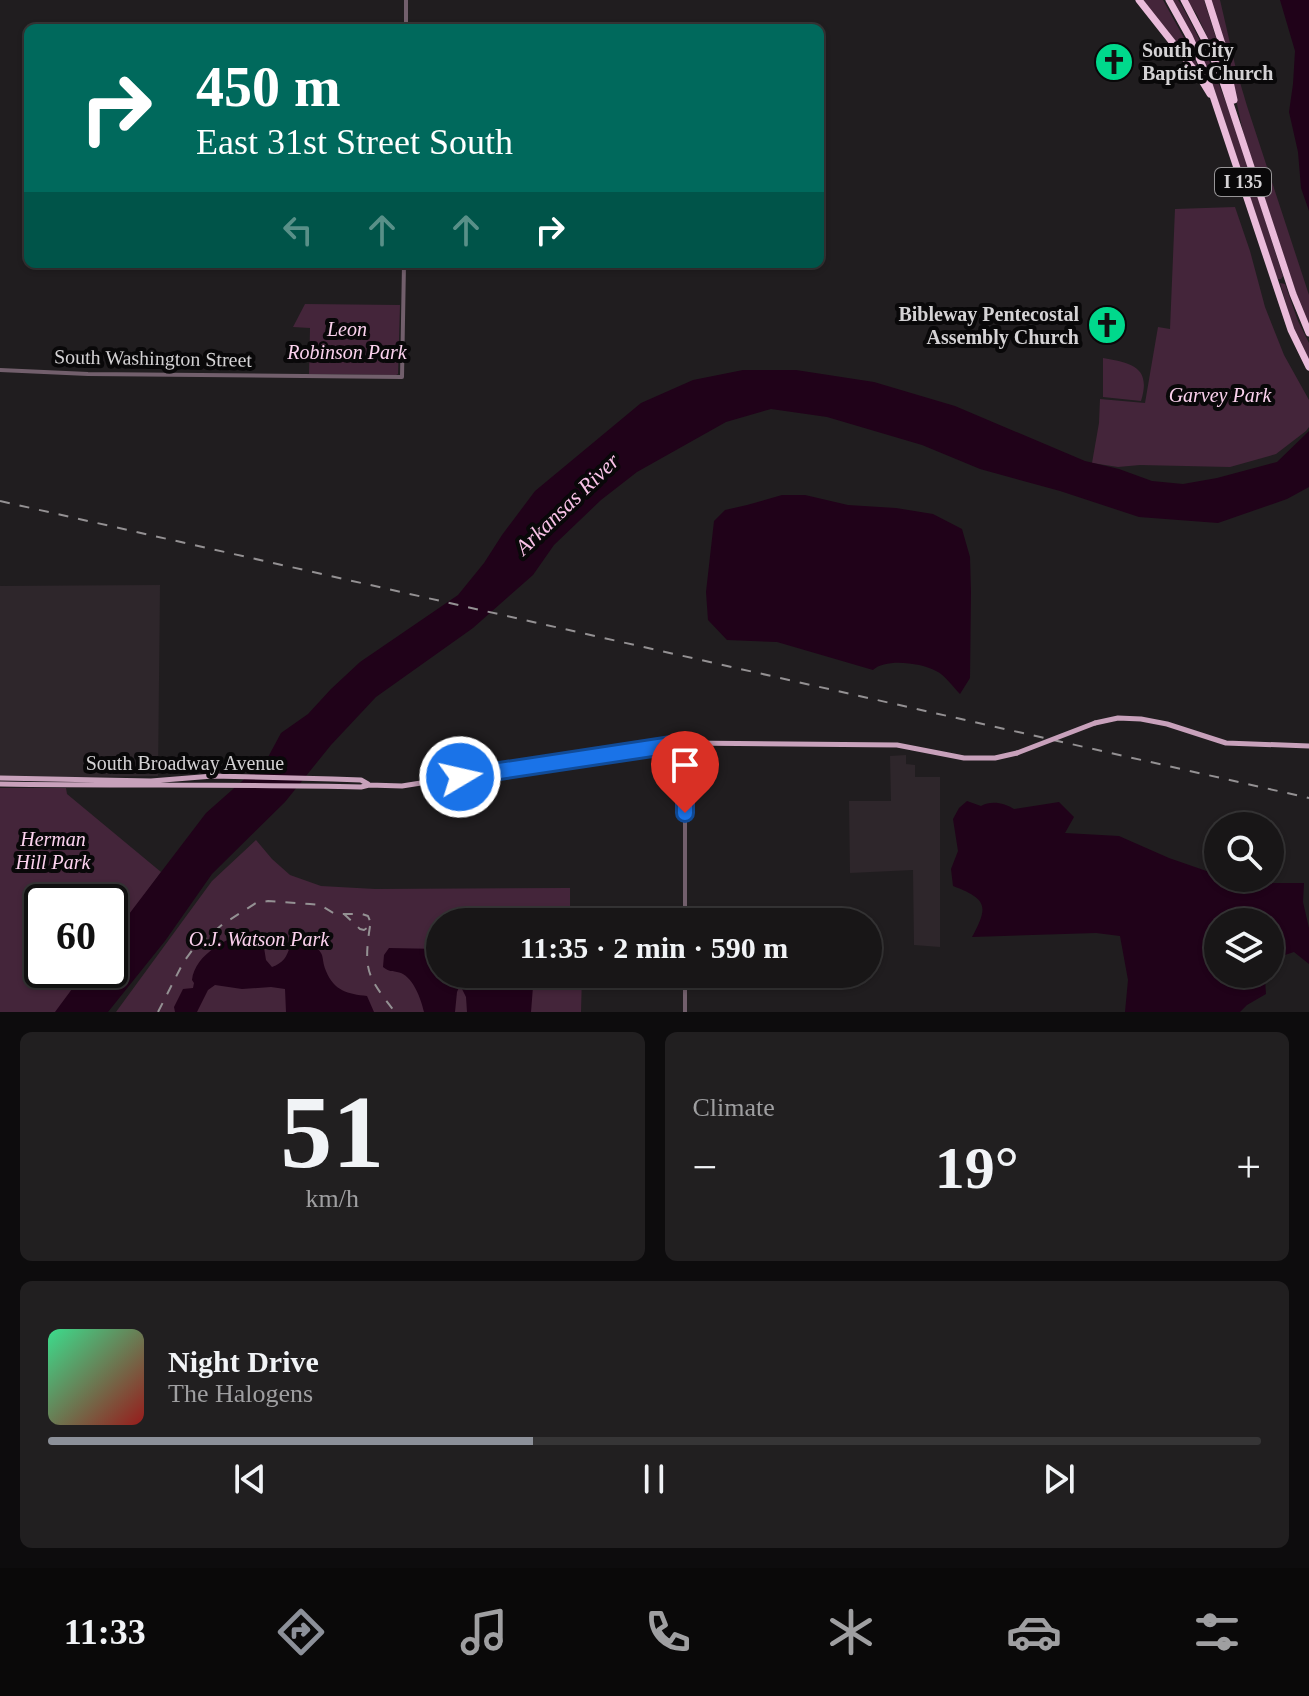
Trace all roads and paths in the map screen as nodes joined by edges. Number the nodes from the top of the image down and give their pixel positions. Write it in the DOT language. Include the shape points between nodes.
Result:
graph roads {
  1 [pos="406,0"];
  2 [pos="1139,0"];
  3 [pos="1169,0"];
  4 [pos="1184,0"];
  5 [pos="1208,0"];
  6 [pos="406,24"];
  7 [pos="1227,135"];
  8 [pos="1243,141"];
  9 [pos="404,268"];
  10 [pos="1309,333"];
  11 [pos="1309,367"];
  12 [pos="0,370"];
  13 [pos="685,743"];
  14 [pos="1309,746"];
  15 [pos="0,781"];
  16 [pos="369,785"];
  17 [pos="685,908"];
  18 [pos="685,988"];
  19 [pos="685,1012"];
  1 -- 6 [label="street"];
  2 -- 7 [label="highway" via="1199,76"];
  3 -- 7 [label="highway, I 135" via="1198,54"];
  4 -- 8 [label="highway, I 135" via="1220,73"];
  5 -- 8 [label="highway"];
  7 -- 11 [label="highway, I 135" via="1291,330"];
  8 -- 10 [label="highway, I 135"];
  9 -- 12 [label="street, South Washington Street" via="402,377"];
  13 -- 14 [label="main road, South Broadway Avenue, bridge" via="897,745 964,758 995,758 1118,718 1167,724 1226,743"];
  13 -- 16 [label="main road, South Broadway Avenue" via="402,786"];
  13 -- 17 [label="street"];
  15 -- 16 [label="main road, South Broadway Avenue"];
  15 -- 16 [label="main road, South Broadway Avenue" via="213,776 361,780"];
  18 -- 19 [label="street"];
}
